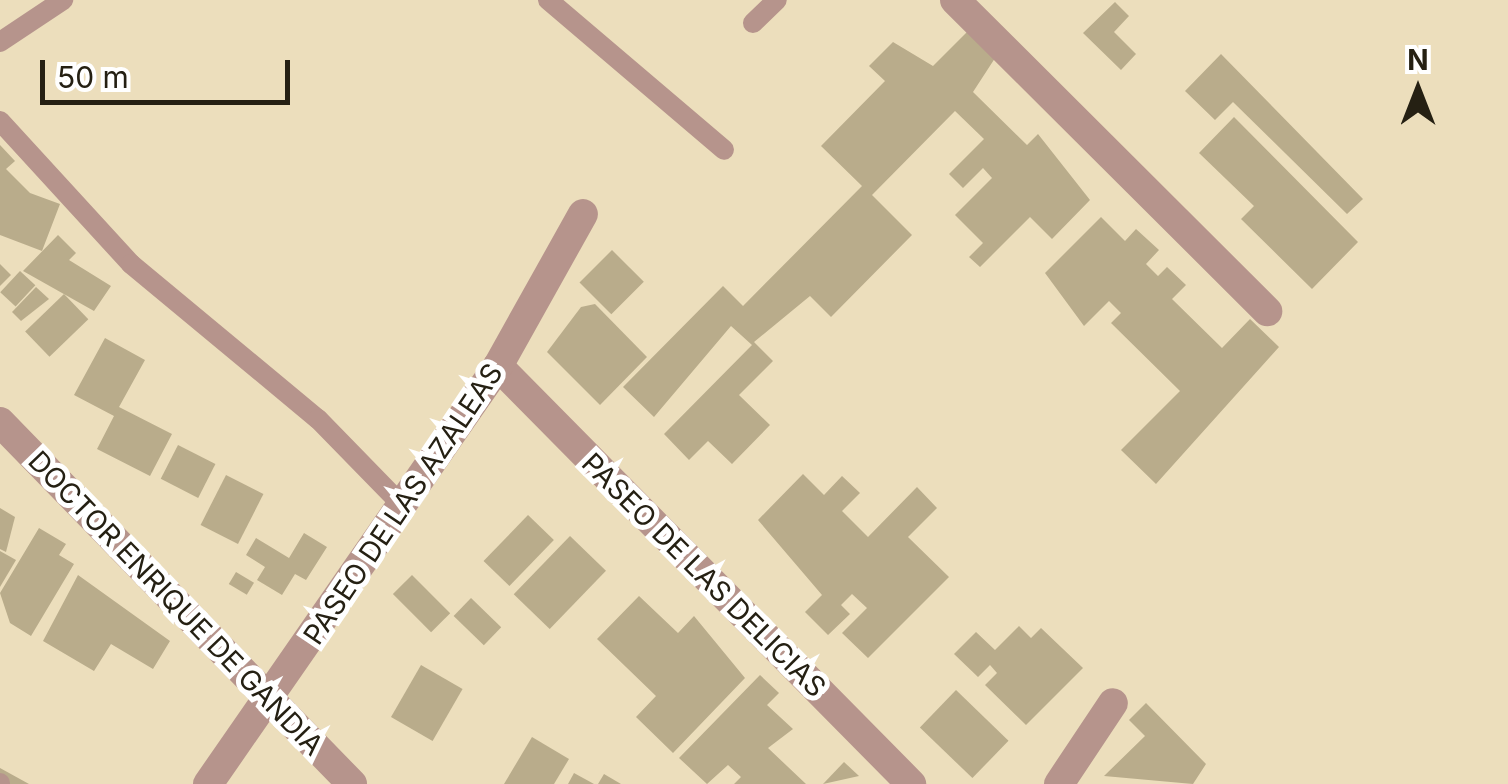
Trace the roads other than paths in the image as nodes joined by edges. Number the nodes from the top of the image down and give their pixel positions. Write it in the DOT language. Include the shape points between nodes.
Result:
graph roads {
  1 [pos="63,0"];
  2 [pos="548,0"];
  3 [pos="777,0"];
  4 [pos="956,0"];
  5 [pos="752,23"];
  6 [pos="0,42"];
  7 [pos="0,121"];
  8 [pos="724,150"];
  9 [pos="582,214"];
  10 [pos="1268,311"];
  11 [pos="498,366"];
  12 [pos="0,422"];
  13 [pos="402,505"];
  14 [pos="269,699"];
  15 [pos="1113,704"];
  16 [pos="208,784"];
  17 [pos="352,784"];
  18 [pos="911,784"];
  19 [pos="1059,784"];
  1 -- 6 [label="lane"];
  2 -- 8 [label="lane"];
  3 -- 5 [label="lane"];
  4 -- 10 [label="street"];
  7 -- 13 [label="lane" via="132,264 318,418"];
  9 -- 11 [label="street, PASEO DE LAS AZALEAS"];
  11 -- 13 [label="street, PASEO DE LAS AZALEAS"];
  11 -- 18 [label="street, PASEO DE LAS DELICIAS"];
  12 -- 14 [label="street, DOCTOR ENRIQUE DE GANDIA"];
  13 -- 14 [label="street, PASEO DE LAS AZALEAS"];
  14 -- 16 [label="street, PASEO DE LAS AZALEAS"];
  14 -- 17 [label="street, DOCTOR ENRIQUE DE GANDIA"];
  15 -- 19 [label="street"];
}
